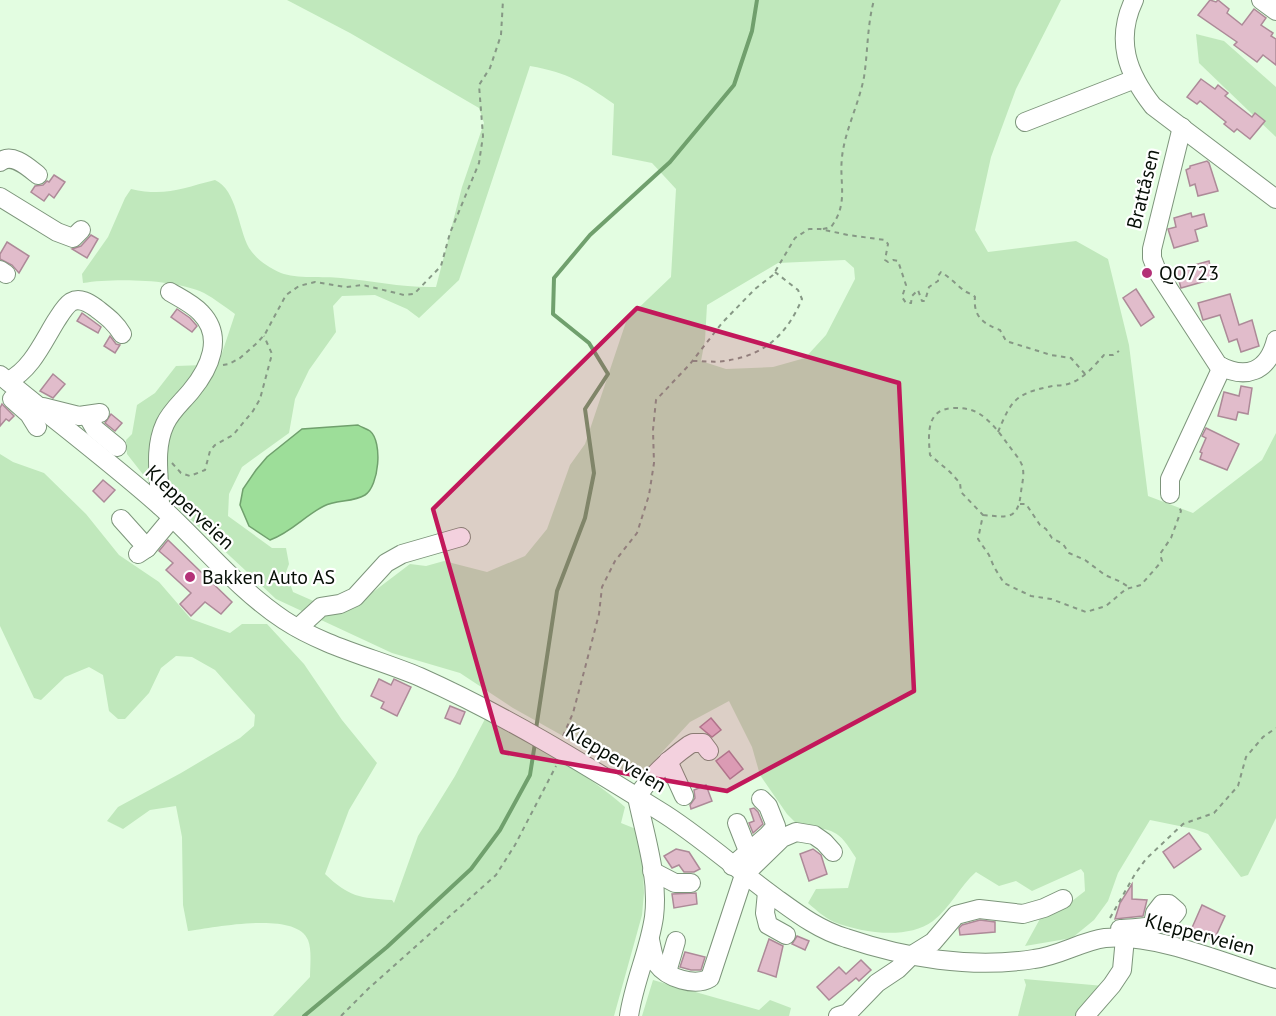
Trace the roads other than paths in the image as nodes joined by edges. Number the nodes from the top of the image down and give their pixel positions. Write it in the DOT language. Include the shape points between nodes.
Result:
graph roads {
  1 [pos="1134,0"];
  2 [pos="1261,0"];
  3 [pos="1276,11"];
  4 [pos="1134,79"];
  5 [pos="1025,122"];
  6 [pos="1182,127"];
  7 [pos="0,162"];
  8 [pos="38,175"];
  9 [pos="0,197"];
  10 [pos="1276,199"];
  11 [pos="81,230"];
  12 [pos="170,292"];
  13 [pos="122,334"];
  14 [pos="1276,340"];
  15 [pos="1222,367"];
  16 [pos="2,379"];
  17 [pos="39,406"];
  18 [pos="37,428"];
  19 [pos="117,447"];
  20 [pos="1170,494"];
  21 [pos="166,512"];
  22 [pos="120,519"];
  23 [pos="461,537"];
  24 [pos="297,628"];
  25 [pos="709,751"];
  26 [pos="668,761"];
  27 [pos="684,796"];
  28 [pos="637,797"];
  29 [pos="761,799"];
  30 [pos="737,823"];
  31 [pos="748,851"];
  32 [pos="832,852"];
  33 [pos="652,871"];
  34 [pos="738,871"];
  35 [pos="691,883"];
  36 [pos="767,892"];
  37 [pos="1064,899"];
  38 [pos="1153,925"];
  39 [pos="786,935"];
  40 [pos="1100,936"];
  41 [pos="1125,938"];
  42 [pos="650,939"];
  43 [pos="676,941"];
  44 [pos="912,955"];
  45 [pos="667,972"];
  46 [pos="1276,979"];
  47 [pos="628,1016"];
  48 [pos="838,1016"];
  49 [pos="1085,1016"];
  1 -- 4 [label="street" via="1125,31 1125,50"];
  2 -- 3 [label="street"];
  4 -- 5 [label="street"];
  4 -- 6 [label="street" via="1153,106"];
  6 -- 10 [label="street"];
  6 -- 15 [label="street, Brattåsen" via="1152,249 1153,262 1165,286"];
  7 -- 8 [label="street" via="10,158"];
  9 -- 11 [label="street" via="57,232 73,238"];
  12 -- 21 [label="street" via="199,311 210,324 213,345 209,364 192,391 172,412 161,437 158,457"];
  13 -- 16 [label="street" via="116,323 87,301 77,300 61,313 18,376"];
  14 -- 15 [label="street" via="1269,359 1253,370 1241,373"];
  15 -- 20 [label="street" via="1172,472"];
  16 -- 17 [label="street, Klepperveien"];
  16 -- 18 [label="street" via="1,386 29,414"];
  17 -- 19 [label="street" via="79,416 93,414 95,429"];
  17 -- 21 [label="street, Klepperveien"];
  21 -- 22 [label="street" via="142,551"];
  21 -- 24 [label="street, Klepperveien" via="261,603"];
  23 -- 24 [label="street" via="402,554 378,570 354,597 321,607"];
  24 -- 28 [label="street, Klepperveien" via="419,677 485,709"];
  25 -- 26 [label="street" via="703,744 693,743"];
  26 -- 27 [label="street"];
  26 -- 28 [label="street"];
  28 -- 33 [label="street"];
  28 -- 34 [label="street, Klepperveien" via="685,828"];
  29 -- 31 [label="street" via="776,826"];
  30 -- 31 [label="street"];
  31 -- 34 [label="street"];
  32 -- 34 [label="street" via="814,835 796,832"];
  33 -- 35 [label="street" via="675,883"];
  33 -- 42 [label="street" via="655,891"];
  34 -- 36 [label="street, Klepperveien"];
  34 -- 45 [label="street" via="710,978 689,981"];
  36 -- 39 [label="street" via="768,925"];
  36 -- 44 [label="street, Klepperveien" via="828,932"];
  37 -- 44 [label="street" via="1023,914 979,909 963,912 933,942"];
  38 -- 40 [label="street"];
  40 -- 41 [label="street, Klepperveien"];
  40 -- 44 [label="street, Klepperveien" via="1052,956 1013,962 969,962"];
  41 -- 46 [label="street, Klepperveien" via="1159,942"];
  41 -- 49 [label="street" via="1122,970"];
  42 -- 45 [label="street" via="655,962"];
  42 -- 47 [label="street"];
  43 -- 45 [label="street"];
  44 -- 48 [label="street" via="848,1012"];
}
